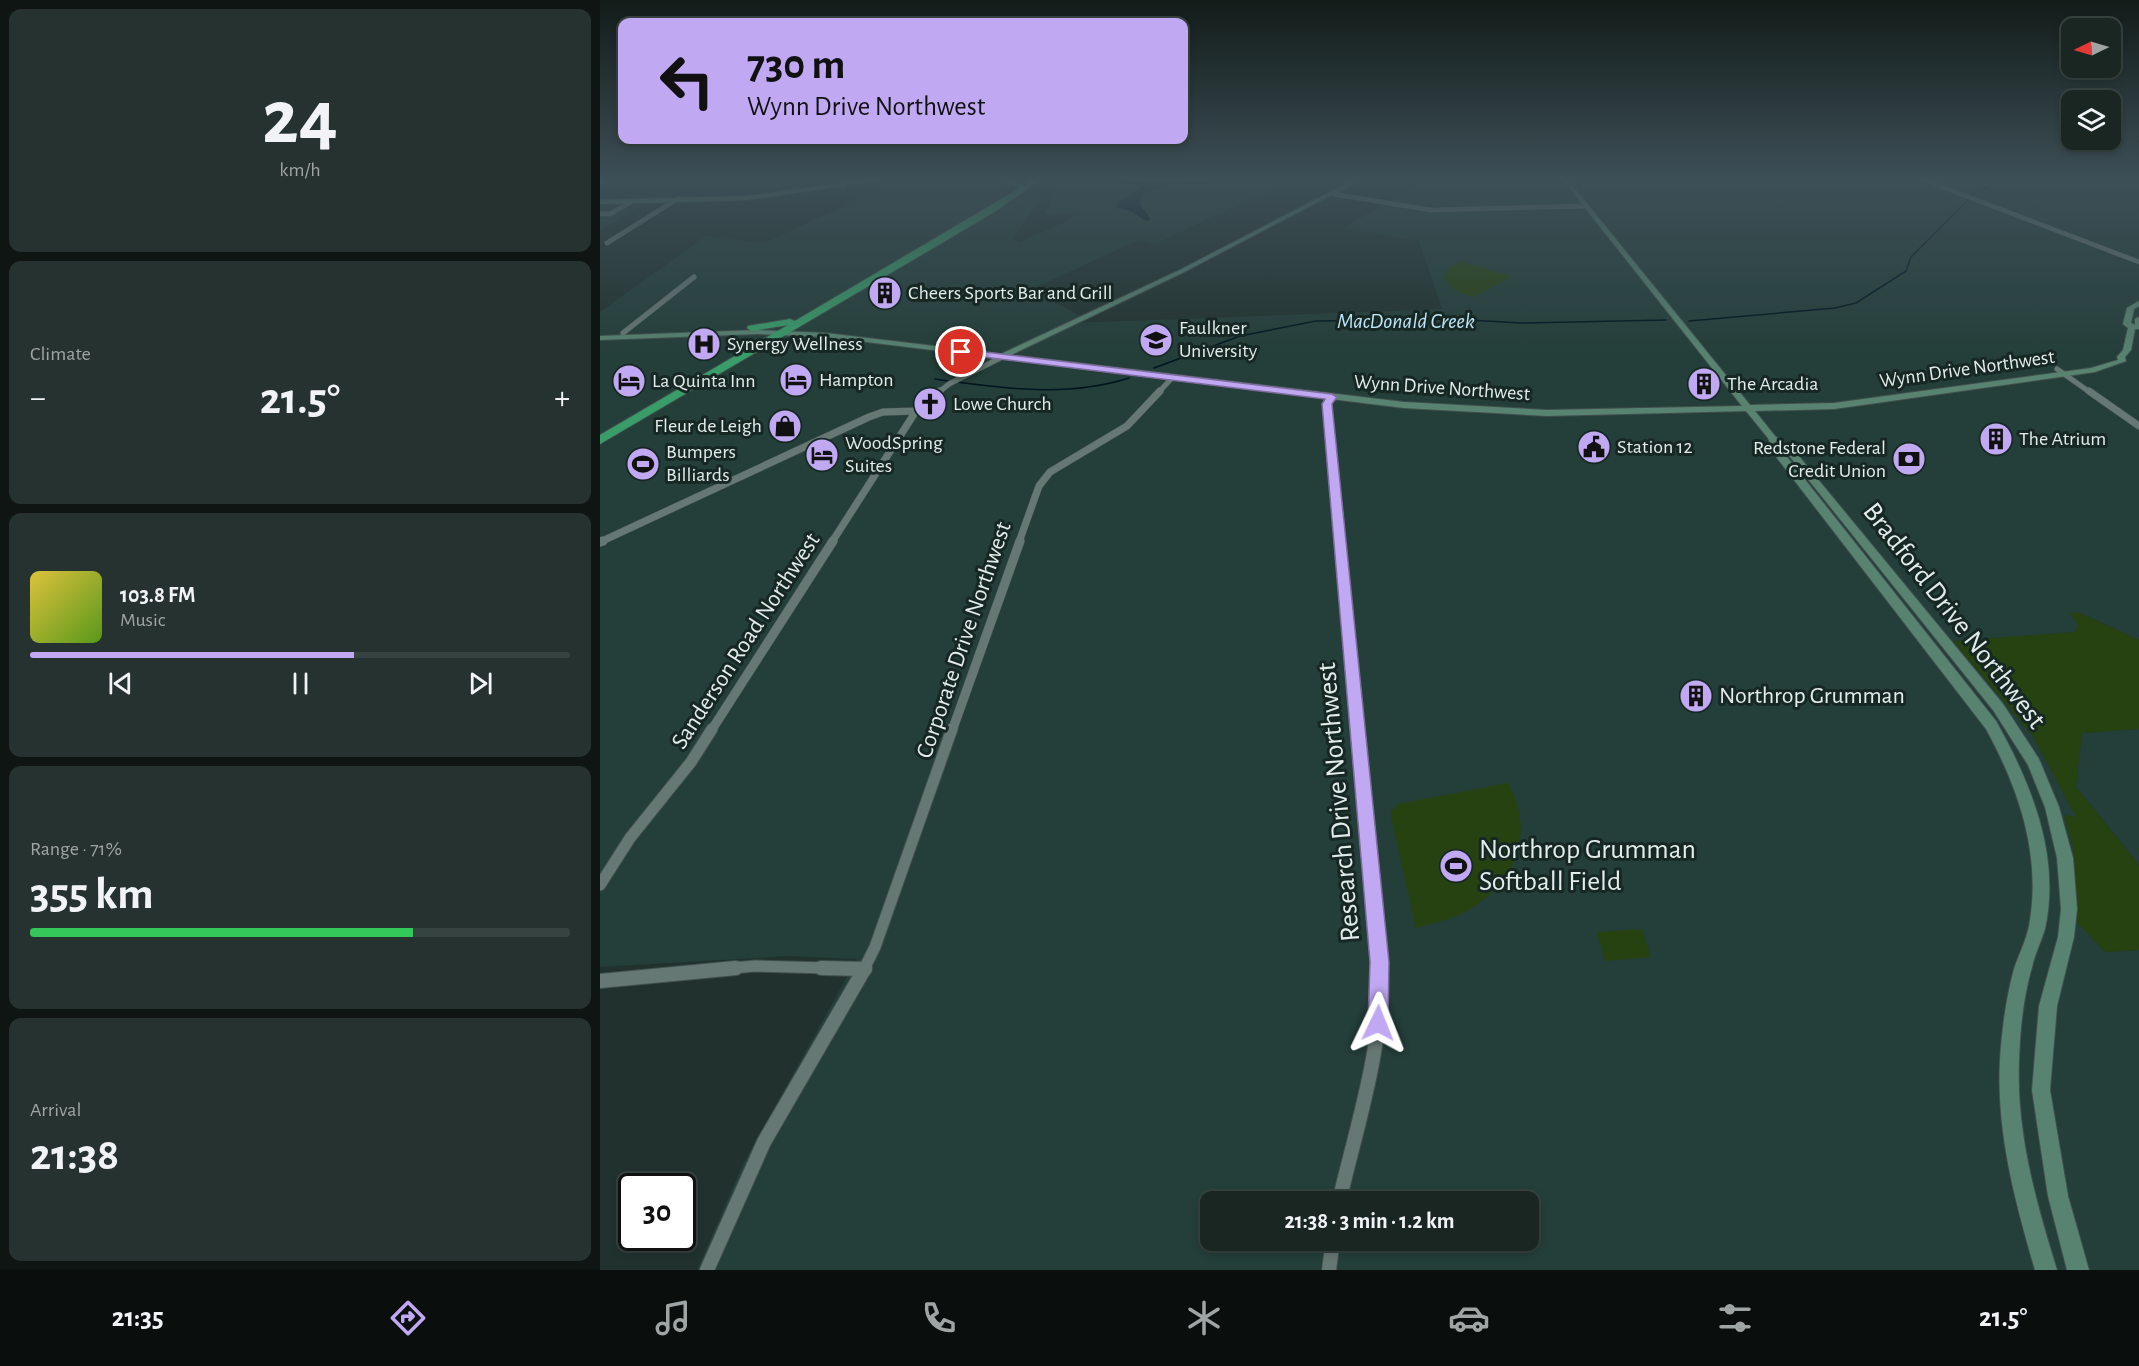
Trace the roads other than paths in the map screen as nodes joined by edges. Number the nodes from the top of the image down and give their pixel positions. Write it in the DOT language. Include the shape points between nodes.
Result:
graph roads {
  1 [pos="613,239"];
  2 [pos="932,239"];
  3 [pos="940,239"];
  4 [pos="1241,239"];
  5 [pos="1613,239"];
  6 [pos="2081,239"];
  7 [pos="2083,239"];
  8 [pos="607,243"];
  9 [pos="2139,261"];
  10 [pos="694,277"];
  11 [pos="2139,303"];
  12 [pos="2139,319"];
  13 [pos="2132,327"];
  14 [pos="784,329"];
  15 [pos="750,330"];
  16 [pos="600,333"];
  17 [pos="623,333"];
  18 [pos="803,335"];
  19 [pos="826,335"];
  20 [pos="600,338"];
  21 [pos="763,342"];
  22 [pos="1002,357"];
  23 [pos="2121,357"];
  24 [pos="2057,369"];
  25 [pos="2065,374"];
  26 [pos="1172,378"];
  27 [pos="1332,397"];
  28 [pos="1812,404"];
  29 [pos="1749,407"];
  30 [pos="916,411"];
  31 [pos="2139,426"];
  32 [pos="600,432"];
  33 [pos="1772,438"];
  34 [pos="600,440"];
  35 [pos="600,542"];
  36 [pos="600,885"];
  37 [pos="865,969"];
  38 [pos="600,981"];
  39 [pos="1342,1191"];
  40 [pos="1332,1251"];
  41 [pos="707,1270"];
  42 [pos="1329,1270"];
  43 [pos="2046,1270"];
  44 [pos="2078,1270"];
  1 -- 8 [label="street"];
  2 -- 14 [label="highway"];
  3 -- 14 [label="highway"];
  4 -- 22 [label="street"];
  5 -- 29 [label="street, Bradford Drive Northwest"];
  6 -- 9 [label="street"];
  7 -- 9 [label="street"];
  10 -- 17 [label="street"];
  11 -- 13 [label="street" via="2131,308 2127,324"];
  12 -- 13 [label="street" via="2138,327"];
  13 -- 23 [label="street" via="2127,350"];
  14 -- 15 [label="highway"];
  14 -- 15 [label="street"];
  14 -- 18 [label="street, Wynn Drive Northwest"];
  14 -- 19 [label="street"];
  14 -- 21 [label="highway"];
  15 -- 17 [label="street"];
  15 -- 20 [label="street"];
  15 -- 21 [label="highway"];
  16 -- 17 [label="street"];
  18 -- 19 [label="street, Wynn Drive Northwest"];
  18 -- 21 [label="highway"];
  19 -- 22 [label="street, Wynn Drive Northwest"];
  21 -- 32 [label="highway"];
  21 -- 34 [label="highway"];
  22 -- 26 [label="street, Wynn Drive Northwest"];
  22 -- 30 [label="street, Sanderson Road Northwest" via="949,384"];
  23 -- 24 [label="street, Wynn Drive Northwest"];
  23 -- 25 [label="street, Wynn Drive Northwest" via="2122,361 2105,367"];
  24 -- 25 [label="street"];
  24 -- 28 [label="street, Wynn Drive Northwest"];
  25 -- 28 [label="street, Wynn Drive Northwest" via="1834,405"];
  25 -- 31 [label="street"];
  26 -- 27 [label="street, Wynn Drive Northwest"];
  26 -- 37 [label="street, Corporate Drive Northwest" via="1127,426 1050,472 1039,486 898,890"];
  27 -- 29 [label="street, Wynn Drive Northwest" via="1508,412"];
  27 -- 39 [label="street, Research Drive Northwest" via="1327,404 1380,977 1370,1078"];
  28 -- 29 [label="street, Wynn Drive Northwest"];
  29 -- 33 [label="street, Bradford Drive Northwest"];
  30 -- 35 [label="street" via="883,412 869,417"];
  30 -- 36 [label="street, Sanderson Road Northwest" via="691,762 630,838"];
  33 -- 43 [label="street, Bradford Drive Northwest" via="1777,452 1986,718 2011,759 2028,801 2038,842 2040,895 2011,1035 2009,1076 2021,1173"];
  33 -- 44 [label="street, Bradford Drive Northwest" via="1790,451 1998,707 2028,753 2049,799 2065,858 2069,909 2048,1006 2041,1090 2058,1196"];
  37 -- 38 [label="street" via="755,966"];
  37 -- 41 [label="street" via="772,1128"];
  40 -- 42 [label="street"];
}
